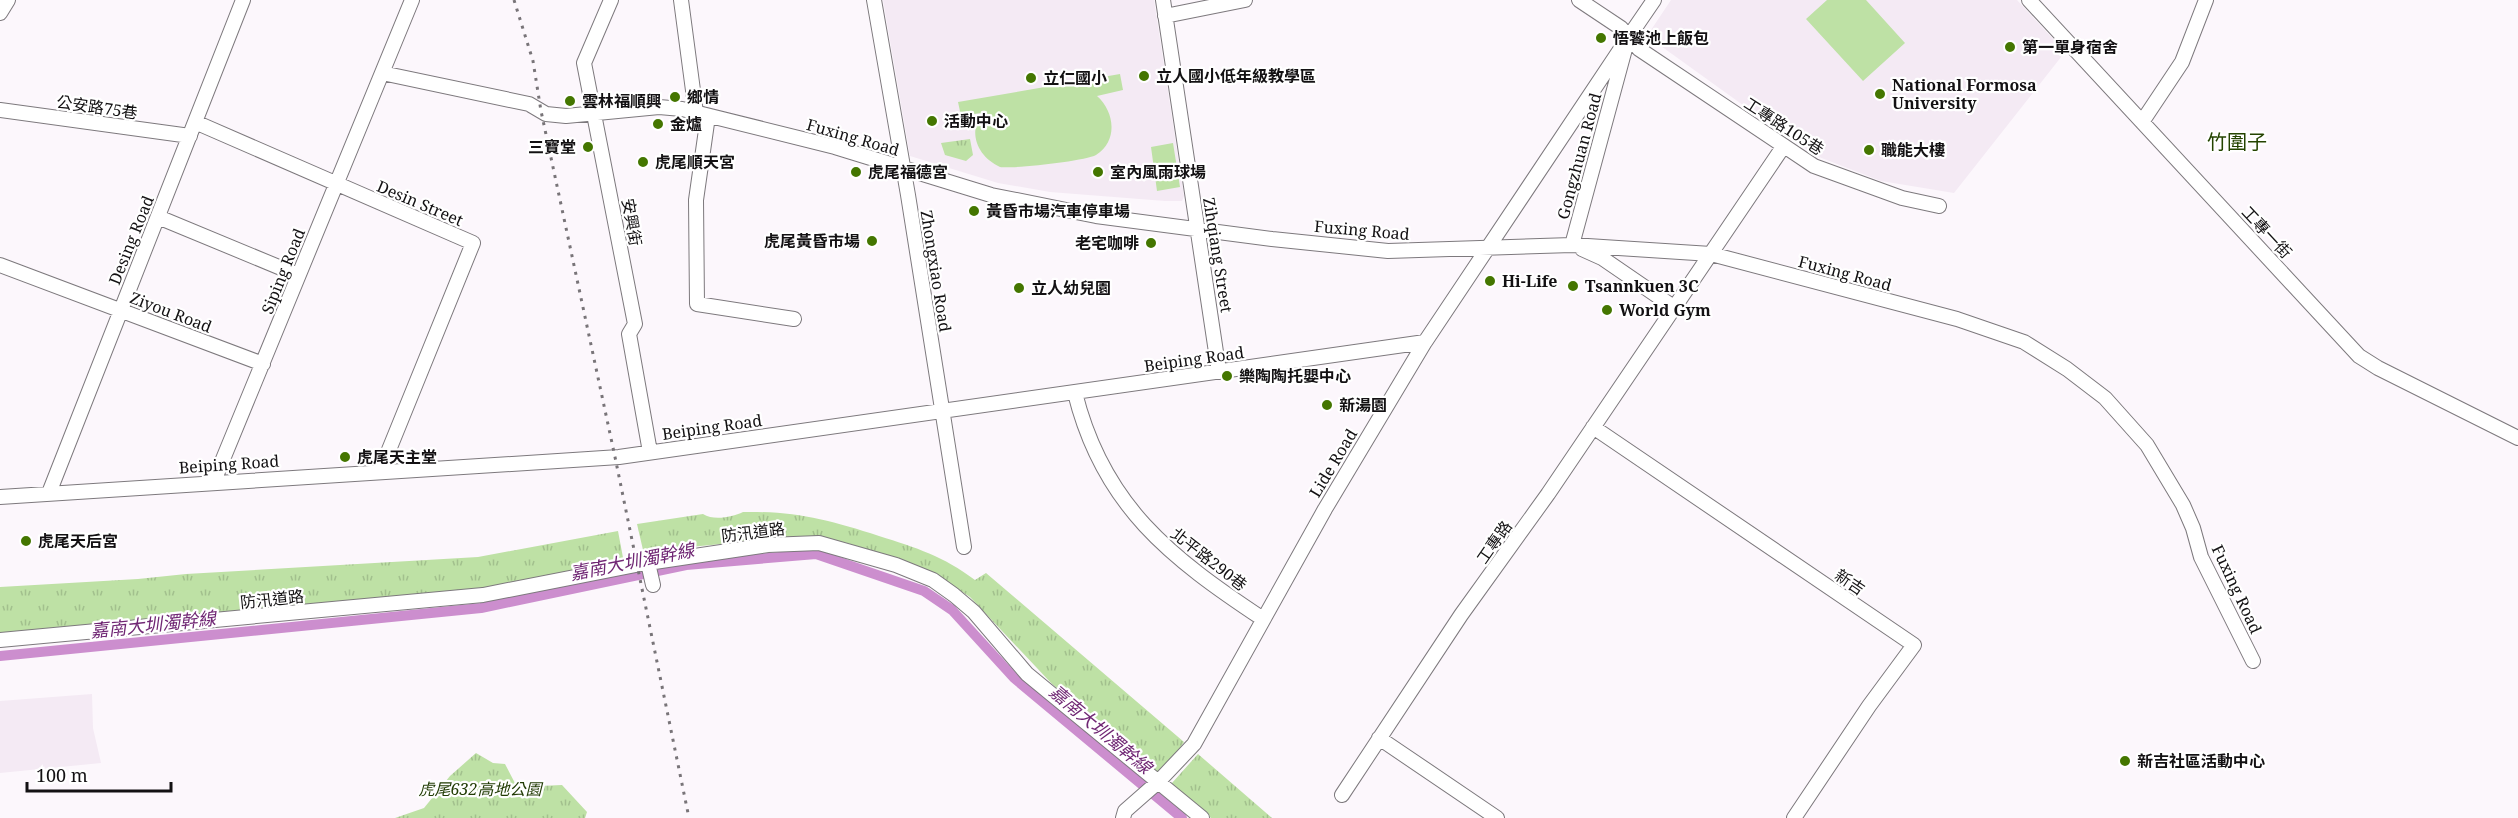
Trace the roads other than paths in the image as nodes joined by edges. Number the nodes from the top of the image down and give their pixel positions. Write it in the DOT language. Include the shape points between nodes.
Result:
graph roads {
  1 [pos="8,0"];
  2 [pos="243,0"];
  3 [pos="412,0"];
  4 [pos="611,0"];
  5 [pos="681,0"];
  6 [pos="873,0"];
  7 [pos="1163,0"];
  8 [pos="1245,0"];
  9 [pos="1579,0"];
  10 [pos="1654,0"];
  11 [pos="2029,0"];
  12 [pos="2206,0"];
  13 [pos="0,13"];
  14 [pos="1166,16"];
  15 [pos="1628,38"];
  16 [pos="382,73"];
  17 [pos="0,110"];
  18 [pos="596,113"];
  19 [pos="702,114"];
  20 [pos="2142,122"];
  21 [pos="193,129"];
  22 [pos="1783,147"];
  23 [pos="903,168"];
  24 [pos="336,184"];
  25 [pos="1939,206"];
  26 [pos="158,218"];
  27 [pos="1198,229"];
  28 [pos="1572,244"];
  29 [pos="1487,248"];
  30 [pos="1711,254"];
  31 [pos="0,265"];
  32 [pos="298,275"];
  33 [pos="1675,308"];
  34 [pos="121,310"];
  35 [pos="794,319"];
  36 [pos="1425,342"];
  37 [pos="263,364"];
  38 [pos="1219,372"];
  39 [pos="1075,393"];
  40 [pos="941,411"];
  41 [pos="1593,427"];
  42 [pos="2518,438"];
  43 [pos="650,452"];
  44 [pos="380,472"];
  45 [pos="214,481"];
  46 [pos="49,493"];
  47 [pos="0,496"];
  48 [pos="964,547"];
  49 [pos="648,563"];
  50 [pos="653,585"];
  51 [pos="1263,619"];
  52 [pos="0,640"];
  53 [pos="2253,661"];
  54 [pos="1379,738"];
  55 [pos="1157,784"];
  56 [pos="1342,795"];
  57 [pos="1124,815"];
  58 [pos="1202,818"];
  59 [pos="1497,818"];
  60 [pos="1794,818"];
  1 -- 13 [label="street"];
  2 -- 21 [label="street, Desing Road"];
  3 -- 16 [label="street"];
  4 -- 18 [label="street, 安興街" via="584,63"];
  5 -- 19 [label="street"];
  6 -- 23 [label="street, Zhongxiao Road"];
  7 -- 14 [label="street, Zihqiang Street"];
  8 -- 14 [label="street"];
  9 -- 15 [label="street, 工專路105巷"];
  10 -- 15 [label="street, Gongzhuan Road"];
  11 -- 20 [label="street, 工專一街"];
  12 -- 20 [label="street" via="2182,62"];
  14 -- 27 [label="street, Zihqiang Street"];
  15 -- 22 [label="street, 工專路105巷"];
  15 -- 28 [label="street, Gongzhuan Road"];
  15 -- 29 [label="street, Lide Road"];
  16 -- 18 [label="street, Fuxing Road" via="529,104 546,114"];
  16 -- 24 [label="street, Siping Road"];
  17 -- 21 [label="street, 公安路75巷"];
  18 -- 19 [label="street, Fuxing Road" via="659,107"];
  18 -- 43 [label="street, 安興街" via="635,324 629,334"];
  19 -- 23 [label="street, Fuxing Road"];
  19 -- 35 [label="street" via="696,200 698,304"];
  20 -- 42 [label="street, 工專一街" via="2359,356"];
  21 -- 24 [label="street, Desin Street"];
  21 -- 26 [label="street, Desing Road"];
  22 -- 25 [label="street, 工專路105巷" via="1814,166 1868,187"];
  22 -- 30 [label="street, 工專路"];
  23 -- 27 [label="street, Fuxing Road" via="991,195 1096,216"];
  23 -- 40 [label="street, Zhongxiao Road"];
  24 -- 32 [label="street, Siping Road"];
  24 -- 44 [label="street, Desin Street" via="473,243"];
  26 -- 32 [label="street"];
  26 -- 34 [label="street, Desing Road"];
  27 -- 29 [label="street, Fuxing Road" via="1388,251"];
  27 -- 38 [label="street, Zihqiang Street"];
  28 -- 29 [label="street, Fuxing Road"];
  28 -- 30 [label="street, Fuxing Road"];
  28 -- 33 [label="street, Gongzhuan Road" via="1602,258"];
  29 -- 36 [label="street, Lide Road"];
  30 -- 33 [label="street, 工專路"];
  30 -- 53 [label="street, Fuxing Road" via="1957,319 2024,342 2090,386 2135,430 2163,468 2193,528 2201,557"];
  31 -- 34 [label="street, Ziyou Road"];
  32 -- 37 [label="street, Siping Road"];
  33 -- 41 [label="street, 工專路"];
  34 -- 37 [label="street, Ziyou Road"];
  34 -- 46 [label="street, Desing Road"];
  36 -- 38 [label="street, Beiping Road"];
  36 -- 51 [label="street, Lide Road"];
  37 -- 45 [label="street, Siping Road"];
  38 -- 39 [label="street, Beiping Road"];
  39 -- 40 [label="street, Beiping Road"];
  39 -- 51 [label="street, 北平路290巷" via="1092,447 1132,512 1167,550"];
  40 -- 43 [label="street, Beiping Road"];
  40 -- 48 [label="street, Zhongxiao Road"];
  41 -- 54 [label="street, 工專路"];
  41 -- 60 [label="street, 新吉" via="1914,645"];
  43 -- 44 [label="street, Beiping Road"];
  44 -- 45 [label="street, Beiping Road"];
  45 -- 46 [label="street, Beiping Road"];
  46 -- 47 [label="street, Beiping Road"];
  49 -- 50 [label="street"];
  49 -- 52 [label="street, 防汛道路" via="483,595"];
  49 -- 55 [label="street, 防汛道路" via="768,545 819,543 896,564 933,580 974,612 1027,674"];
  51 -- 55 [label="street, Lide Road" via="1194,744"];
  54 -- 56 [label="street, 工專路"];
  54 -- 59 [label="street"];
  55 -- 57 [label="street, Lide Road"];
  55 -- 58 [label="street, 防汛道路"];
}
